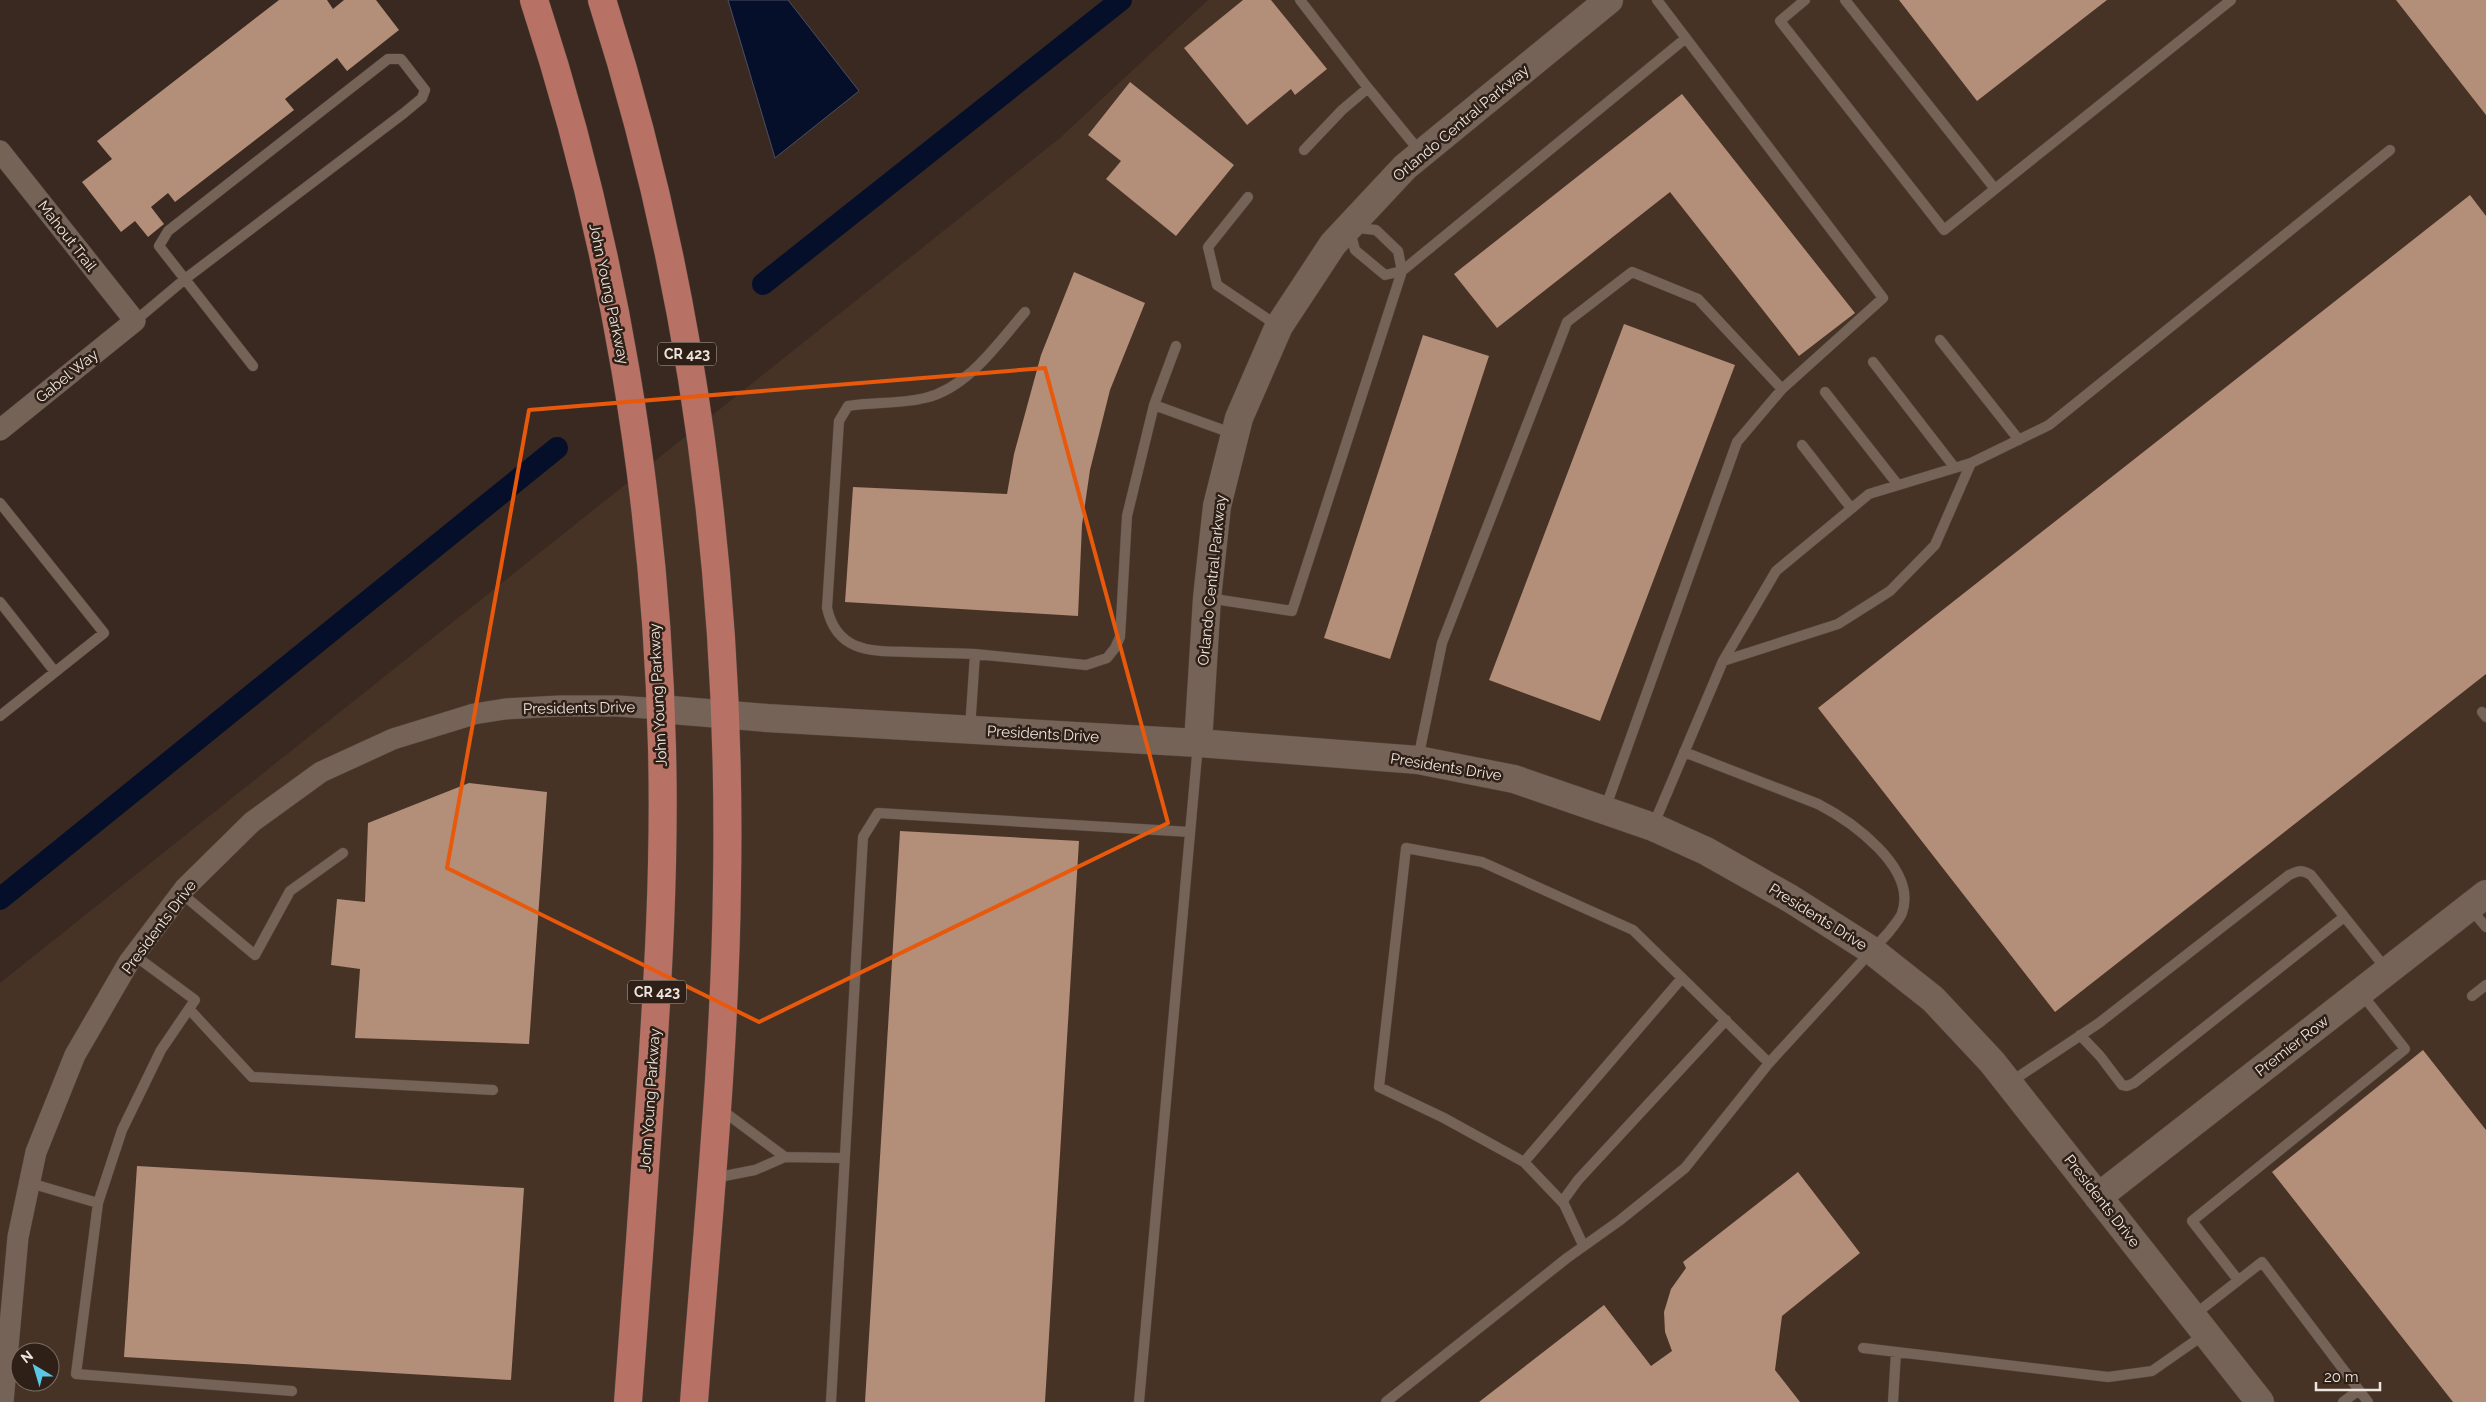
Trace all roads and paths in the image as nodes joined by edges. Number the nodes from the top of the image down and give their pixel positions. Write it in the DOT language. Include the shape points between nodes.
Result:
graph roads {
  1 [pos="534,0"];
  2 [pos="602,0"];
  3 [pos="1300,0"];
  4 [pos="1609,0"];
  5 [pos="1657,0"];
  6 [pos="1806,0"];
  7 [pos="1844,0"];
  8 [pos="2231,0"];
  9 [pos="1686,38"];
  10 [pos="1368,88"];
  11 [pos="1304,150"];
  12 [pos="2390,150"];
  13 [pos="0,151"];
  14 [pos="1422,154"];
  15 [pos="1995,189"];
  16 [pos="1248,197"];
  17 [pos="1349,227"];
  18 [pos="1402,271"];
  19 [pos="185,279"];
  20 [pos="1025,312"];
  21 [pos="135,322"];
  22 [pos="1279,326"];
  23 [pos="1940,340"];
  24 [pos="1176,346"];
  25 [pos="1873,362"];
  26 [pos="253,366"];
  27 [pos="1782,389"];
  28 [pos="1825,392"];
  29 [pos="1154,405"];
  30 [pos="0,430"];
  31 [pos="1235,434"];
  32 [pos="2019,440"];
  33 [pos="1802,445"];
  34 [pos="1971,463"];
  35 [pos="1955,468"];
  36 [pos="1898,485"];
  37 [pos="0,503"];
  38 [pos="1851,508"];
  39 [pos="1207,598"];
  40 [pos="0,602"];
  41 [pos="975,654"];
  42 [pos="1723,660"];
  43 [pos="56,672"];
  44 [pos="660,709"];
  45 [pos="2,710"];
  46 [pos="725,716"];
  47 [pos="970,730"];
  48 [pos="1198,743"];
  49 [pos="1684,752"];
  50 [pos="1418,760"];
  51 [pos="1605,809"];
  52 [pos="1653,827"];
  53 [pos="1190,832"];
  54 [pos="343,853"];
  55 [pos="181,893"];
  56 [pos="2480,910"];
  57 [pos="2344,917"];
  58 [pos="1871,950"];
  59 [pos="134,955"];
  60 [pos="2388,971"];
  61 [pos="1682,978"];
  62 [pos="2486,985"];
  63 [pos="2360,992"];
  64 [pos="2472,996"];
  65 [pos="189,1009"];
  66 [pos="1726,1020"];
  67 [pos="2080,1035"];
  68 [pos="1769,1063"];
  69 [pos="2009,1083"];
  70 [pos="493,1090"];
  71 [pos="716,1106"];
  72 [pos="785,1157"];
  73 [pos="844,1158"];
  74 [pos="1524,1162"];
  75 [pos="711,1178"];
  76 [pos="30,1183"];
  77 [pos="2098,1197"];
  78 [pos="1562,1202"];
  79 [pos="98,1203"];
  80 [pos="1583,1245"];
  81 [pos="2238,1280"];
  82 [pos="6,1294"];
  83 [pos="2199,1325"];
  84 [pos="1863,1348"];
  85 [pos="1896,1352"];
  86 [pos="2359,1390"];
  87 [pos="292,1391"];
  88 [pos="3,1402"];
  89 [pos="628,1402"];
  90 [pos="694,1402"];
  91 [pos="831,1402"];
  92 [pos="1139,1402"];
  93 [pos="1386,1402"];
  94 [pos="1893,1402"];
  95 [pos="2260,1402"];
  96 [pos="2343,1402"];
  97 [pos="2368,1402"];
  1 -- 44 [label="highway, John Young Parkway / CR 423" via="577,152 620,345 646,522"];
  2 -- 46 [label="highway, CR 423" via="636,114 679,307 710,506"];
  3 -- 10 [label="lane"];
  4 -- 14 [label="street, Orlando Central Parkway"];
  5 -- 9 [label="lane"];
  6 -- 15 [label="lane" via="1780,21 1944,230"];
  7 -- 15 [label="lane"];
  8 -- 15 [label="lane"];
  9 -- 18 [label="lane"];
  9 -- 27 [label="lane" via="1883,298"];
  10 -- 11 [label="lane"];
  10 -- 14 [label="lane"];
  12 -- 32 [label="lane" via="2049,425"];
  13 -- 21 [label="street, Mahout Trail"];
  14 -- 17 [label="street, Orlando Central Parkway" via="1405,167"];
  16 -- 22 [label="lane" via="1208,247 1217,285"];
  17 -- 18 [label="lane" via="1376,230 1398,251"];
  17 -- 18 [label="lane" via="1355,250 1385,275"];
  17 -- 22 [label="street, Orlando Central Parkway" via="1333,244"];
  18 -- 39 [label="lane" via="1292,611"];
  19 -- 19 [label="lane" via="422,98 425,90 401,59 388,59 168,231 159,246"];
  19 -- 21 [label="lane"];
  19 -- 26 [label="lane"];
  20 -- 41 [label="lane" via="976,367 943,392 924,398 848,406 840,421 827,608 829,620 843,638 862,649"];
  21 -- 30 [label="street, Gabel Way"];
  22 -- 31 [label="street, Orlando Central Parkway"];
  23 -- 32 [label="lane"];
  24 -- 29 [label="lane"];
  25 -- 35 [label="lane"];
  27 -- 50 [label="lane" via="1698,299 1632,272 1567,322 1442,643"];
  27 -- 51 [label="lane" via="1737,442"];
  28 -- 36 [label="lane"];
  29 -- 31 [label="lane"];
  29 -- 41 [label="lane" via="1126,516 1120,637 1116,648 1107,658 1086,665"];
  31 -- 39 [label="street, Orlando Central Parkway" via="1217,506"];
  32 -- 34 [label="lane"];
  33 -- 38 [label="lane"];
  34 -- 35 [label="lane"];
  34 -- 42 [label="lane" via="1936,545 1890,591 1838,624"];
  35 -- 36 [label="lane"];
  36 -- 38 [label="lane" via="1869,494"];
  37 -- 43 [label="lane" via="104,633"];
  38 -- 42 [label="lane" via="1776,570"];
  39 -- 48 [label="street, Orlando Central Parkway"];
  40 -- 43 [label="lane"];
  41 -- 47 [label="lane"];
  42 -- 49 [label="lane"];
  43 -- 45 [label="lane"];
  44 -- 46 [label="street, Presidents Drive"];
  44 -- 55 [label="street, Presidents Drive" via="560,706 505,709 474,714 393,739 321,772 252,822"];
  44 -- 89 [label="highway, John Young Parkway / CR 423" via="662,854 659,958"];
  46 -- 47 [label="street, Presidents Drive"];
  46 -- 71 [label="highway, CR 423" via="727,883 723,1015"];
  47 -- 48 [label="street, Presidents Drive"];
  48 -- 50 [label="street, Presidents Drive"];
  48 -- 53 [label="lane"];
  49 -- 52 [label="lane"];
  49 -- 58 [label="lane" via="1818,804 1836,813 1871,840 1899,874 1905,894 1902,914"];
  50 -- 51 [label="street, Presidents Drive" via="1514,778"];
  51 -- 52 [label="street, Presidents Drive"];
  52 -- 58 [label="street, Presidents Drive" via="1706,851 1774,889"];
  53 -- 73 [label="lane" via="878,812 862,837"];
  53 -- 92 [label="lane"];
  54 -- 55 [label="lane" via="290,891 255,955"];
  55 -- 59 [label="street, Presidents Drive"];
  56 -- 60 [label="street, Premier Row"];
  57 -- 60 [label="lane"];
  57 -- 67 [label="lane" via="2311,875 2304,870 2289,875"];
  57 -- 67 [label="lane" via="2134,1084 2122,1085"];
  58 -- 68 [label="lane"];
  58 -- 69 [label="street, Presidents Drive" via="1933,999"];
  59 -- 65 [label="lane" via="195,1000"];
  59 -- 76 [label="street, Presidents Drive" via="75,1055 36,1152"];
  60 -- 63 [label="street, Premier Row"];
  61 -- 66 [label="lane"];
  61 -- 74 [label="lane"];
  61 -- 74 [label="lane" via="1633,930 1482,862 1406,848 1379,1087"];
  62 -- 64 [label="lane"];
  63 -- 77 [label="street, Premier Row"];
  63 -- 81 [label="lane" via="2405,1049 2192,1221"];
  65 -- 70 [label="lane" via="252,1077"];
  65 -- 79 [label="lane" via="161,1050 122,1130"];
  66 -- 68 [label="lane"];
  66 -- 78 [label="lane" via="1578,1180"];
  67 -- 69 [label="lane"];
  68 -- 80 [label="lane" via="1685,1168 1619,1222"];
  69 -- 77 [label="street, Presidents Drive"];
  71 -- 72 [label="lane"];
  71 -- 75 [label="highway, CR 423"];
  72 -- 73 [label="lane"];
  72 -- 75 [label="lane" via="755,1170"];
  73 -- 91 [label="lane"];
  74 -- 78 [label="lane"];
  75 -- 90 [label="highway, CR 423"];
  76 -- 79 [label="lane"];
  76 -- 82 [label="street, Presidents Drive"];
  77 -- 83 [label="street, Presidents Drive"];
  78 -- 80 [label="lane"];
  79 -- 87 [label="lane" via="76,1374"];
  80 -- 93 [label="lane"];
  81 -- 83 [label="lane"];
  81 -- 86 [label="lane" via="2262,1262"];
  82 -- 88 [label="street, Presidents Drive"];
  83 -- 85 [label="lane" via="2152,1371 2108,1377"];
  83 -- 95 [label="street, Presidents Drive"];
  84 -- 85 [label="lane"];
  85 -- 94 [label="lane"];
  86 -- 96 [label="lane"];
  86 -- 97 [label="lane"];
}
